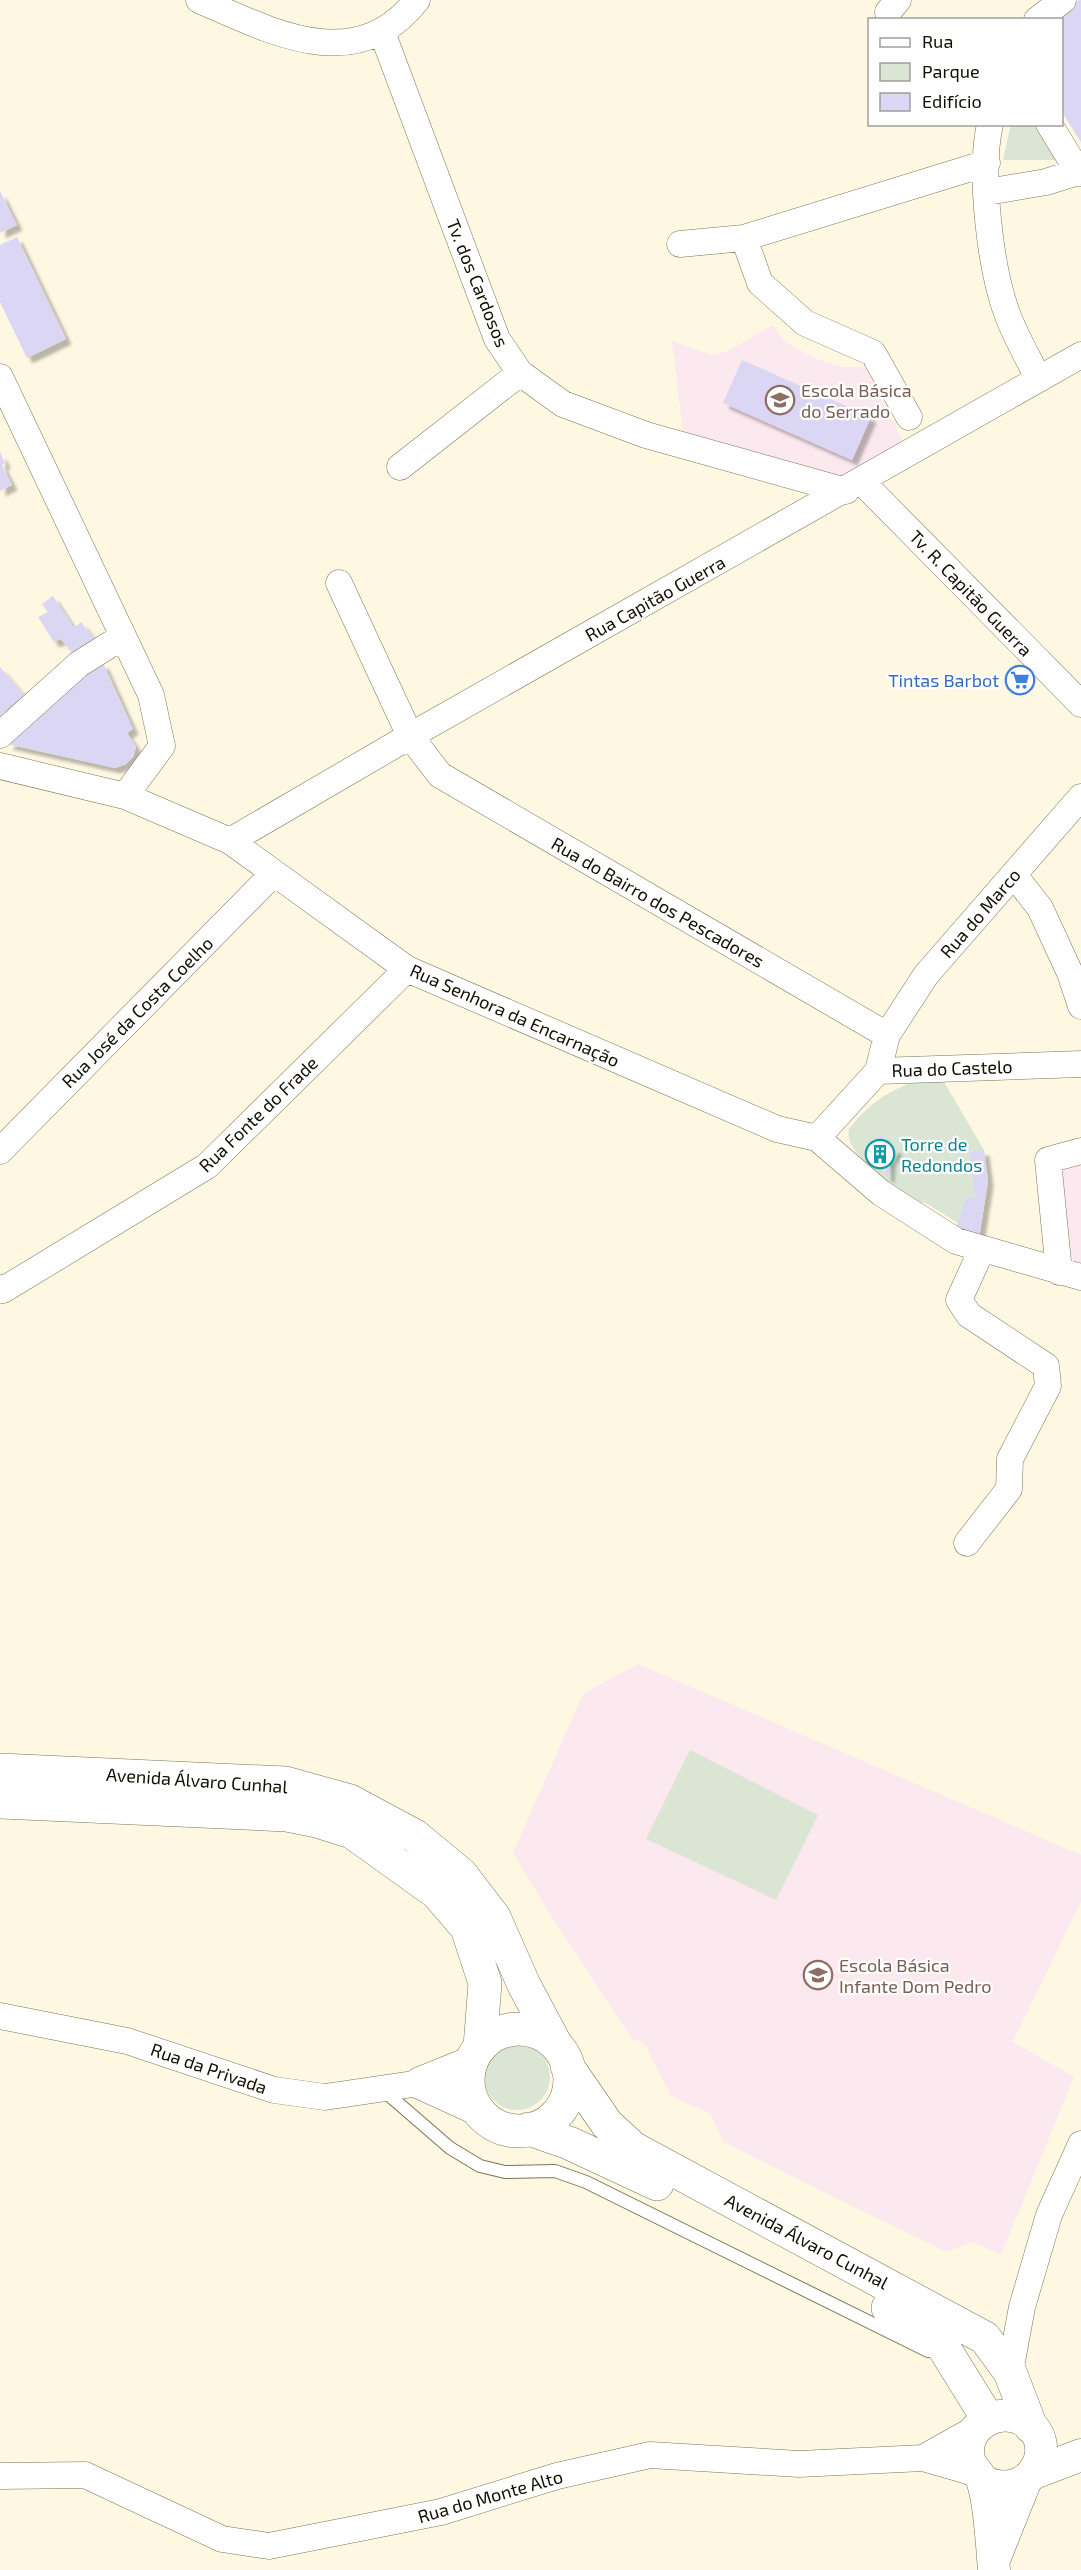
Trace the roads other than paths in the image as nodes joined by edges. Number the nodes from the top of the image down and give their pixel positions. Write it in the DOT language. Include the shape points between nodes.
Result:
graph roads {
  1 [pos="199,0"];
  2 [pos="417,0"];
  3 [pos="1063,0"];
  4 [pos="1040,18"];
  5 [pos="382,32"];
  6 [pos="990,126"];
  7 [pos="1050,126"];
  8 [pos="987,163"];
  9 [pos="1080,172"];
  10 [pos="987,192"];
  11 [pos="744,238"];
  12 [pos="680,244"];
  13 [pos="1081,355"];
  14 [pos="520,373"];
  15 [pos="0,377"];
  16 [pos="1038,378"];
  17 [pos="909,417"];
  18 [pos="400,466"];
  19 [pos="854,486"];
  20 [pos="339,583"];
  21 [pos="122,637"];
  22 [pos="1081,704"];
  23 [pos="0,735"];
  24 [pos="410,736"];
  25 [pos="0,765"];
  26 [pos="125,796"];
  27 [pos="1081,797"];
  28 [pos="230,842"];
  29 [pos="274,873"];
  30 [pos="1014,875"];
  31 [pos="407,969"];
  32 [pos="1081,1006"];
  33 [pos="886,1035"];
  34 [pos="1081,1064"];
  35 [pos="878,1071"];
  36 [pos="816,1138"];
  37 [pos="0,1151"];
  38 [pos="1081,1151"];
  39 [pos="981,1249"];
  40 [pos="1070,1275"];
  41 [pos="0,1288"];
  42 [pos="967,1543"];
  43 [pos="0,1770"];
  44 [pos="0,1802"];
  45 [pos="0,2016"];
  46 [pos="476,2054"];
  47 [pos="562,2055"];
  48 [pos="420,2083"];
  49 [pos="382,2090"];
  50 [pos="477,2109"];
  51 [pos="529,2129"];
  52 [pos="1081,2144"];
  53 [pos="1074,2179"];
  54 [pos="1010,2372"];
  55 [pos="966,2380"];
  56 [pos="983,2423"];
  57 [pos="1033,2429"];
  58 [pos="1081,2442"];
  59 [pos="1081,2455"];
  60 [pos="923,2458"];
  61 [pos="0,2476"];
  62 [pos="979,2477"];
  63 [pos="1029,2478"];
  64 [pos="993,2565"];
  1 -- 5 [label="street" via="268,30 310,42 344,43"];
  2 -- 5 [label="street"];
  3 -- 4 [label="street"];
  5 -- 14 [label="street, Tv. dos Cardosos" via="497,339"];
  6 -- 8 [label="street"];
  7 -- 9 [label="street"];
  8 -- 10 [label="street"];
  8 -- 11 [label="street"];
  9 -- 10 [label="street"];
  10 -- 16 [label="street" via="988,235 1007,315"];
  11 -- 12 [label="street"];
  11 -- 17 [label="street" via="760,283 805,323 873,353"];
  13 -- 16 [label="street, Rua Capitão Guerra"];
  14 -- 18 [label="street"];
  14 -- 19 [label="street, Tv. dos Cardosos" via="563,404 646,435"];
  15 -- 21 [label="street"];
  16 -- 19 [label="street, Rua Capitão Guerra"];
  19 -- 22 [label="street, Tv. R. Capitão Guerra"];
  19 -- 24 [label="street, Rua Capitão Guerra"];
  20 -- 24 [label="street, Rua do Bairro dos Pescadores"];
  21 -- 23 [label="street" via="79,664"];
  21 -- 26 [label="street" via="151,695 162,746"];
  24 -- 28 [label="street, Rua Capitão Guerra"];
  24 -- 33 [label="street, Rua do Bairro dos Pescadores" via="440,775"];
  25 -- 26 [label="street, Rua Senhora da Encarnação"];
  26 -- 28 [label="street, Rua Senhora da Encarnação"];
  27 -- 30 [label="street, Rua do Marco"];
  28 -- 29 [label="street, Rua Senhora da Encarnação"];
  29 -- 31 [label="street, Rua Senhora da Encarnação"];
  29 -- 37 [label="street, Rua José da Costa Coelho"];
  30 -- 32 [label="street" via="1040,908"];
  30 -- 33 [label="street, Rua do Marco" via="926,975"];
  31 -- 36 [label="street, Rua Senhora da Encarnação" via="777,1129"];
  31 -- 41 [label="street, Rua Fonte do Frade" via="207,1166 3,1290"];
  33 -- 35 [label="street"];
  34 -- 35 [label="street, Rua do Castelo"];
  35 -- 36 [label="street, Rua do Castelo"];
  36 -- 39 [label="street" via="881,1193 956,1241"];
  38 -- 40 [label="street" via="1048,1160"];
  39 -- 40 [label="street"];
  39 -- 42 [label="street" via="959,1300 969,1315 1046,1366 1048,1386 1010,1459 1009,1489"];
  43 -- 47 [label="main road, Avenida Álvaro Cunhal" via="285,1783 350,1801 415,1836 460,1875 494,1917 524,1985"];
  44 -- 46 [label="main road, Avenida Álvaro Cunhal" via="287,1815 352,1833 437,1893 467,1928 485,1983"];
  45 -- 49 [label="street, Rua da Privada" via="127,2041 274,2090 325,2097"];
  46 -- 47 [label="main road" via="501,2033 526,2030 543,2035"];
  46 -- 48 [label="street"];
  46 -- 50 [label="main road" via="468,2078"];
  47 -- 51 [label="main road" via="569,2092 552,2120"];
  47 -- 54 [label="main road, Avenida Álvaro Cunhal" via="607,2124 633,2148 985,2338"];
  48 -- 49 [label="street, Rua da Privada"];
  48 -- 50 [label="street"];
  49 -- 55 [label="lane" via="450,2148 480,2166 505,2172 555,2171 586,2182 892,2331 930,2352"];
  50 -- 51 [label="main road" via="504,2129"];
  51 -- 55 [label="main road, Avenida Álvaro Cunhal" via="644,2177 920,2325 944,2348"];
  52 -- 53 [label="street"];
  53 -- 54 [label="street" via="1049,2215 1022,2307"];
  54 -- 57 [label="main road, Avenida Álvaro Cunhal"];
  55 -- 56 [label="main road, Avenida Álvaro Cunhal"];
  56 -- 57 [label="street" via="1011,2416 1022,2419"];
  56 -- 60 [label="street"];
  56 -- 62 [label="street" via="971,2437 968,2449"];
  57 -- 58 [label="street"];
  57 -- 63 [label="street" via="1041,2453"];
  59 -- 63 [label="street"];
  60 -- 61 [label="street, Rua do Monte Alto" via="799,2464 650,2455 557,2476 441,2512 269,2546 222,2539 85,2475"];
  60 -- 62 [label="street"];
  62 -- 63 [label="street" via="1004,2488"];
  62 -- 64 [label="street"];
  63 -- 64 [label="street"];
}
